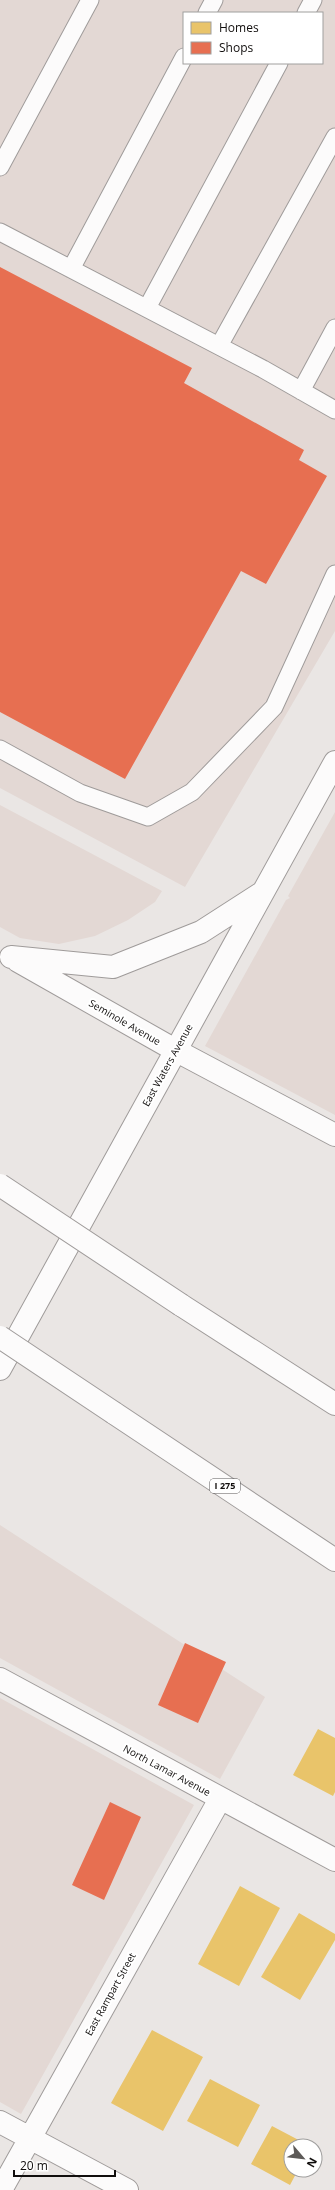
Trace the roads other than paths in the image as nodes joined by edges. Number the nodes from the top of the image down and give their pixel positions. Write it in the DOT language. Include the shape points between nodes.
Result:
graph roads {
  1 [pos="90,0"];
  2 [pos="214,0"];
  3 [pos="313,0"];
  4 [pos="208,12"];
  5 [pos="307,12"];
  6 [pos="183,59"];
  7 [pos="278,64"];
  8 [pos="335,137"];
  9 [pos="0,167"];
  10 [pos="0,232"];
  11 [pos="71,269"];
  12 [pos="147,308"];
  13 [pos="335,328"];
  14 [pos="219,346"];
  15 [pos="301,391"];
  16 [pos="335,410"];
  17 [pos="335,574"];
  18 [pos="0,749"];
  19 [pos="335,762"];
  20 [pos="263,892"];
  21 [pos="5,954"];
  22 [pos="175,1050"];
  23 [pos="335,1135"];
  24 [pos="0,1184"];
  25 [pos="0,1337"];
  26 [pos="0,1369"];
  27 [pos="335,1404"];
  28 [pos="335,1560"];
  29 [pos="0,1679"];
  30 [pos="220,1799"];
  31 [pos="335,1860"];
  32 [pos="0,2122"];
  33 [pos="30,2138"];
  34 [pos="1,2190"];
  35 [pos="127,2190"];
  1 -- 9 [label="lane"];
  2 -- 4 [label="lane"];
  3 -- 5 [label="lane"];
  6 -- 11 [label="lane"];
  7 -- 12 [label="lane"];
  8 -- 14 [label="lane"];
  10 -- 11 [label="lane"];
  11 -- 12 [label="lane"];
  12 -- 14 [label="lane"];
  13 -- 15 [label="lane"];
  14 -- 15 [label="lane"];
  15 -- 16 [label="lane"];
  17 -- 18 [label="lane" via="274,707 192,792 148,817 80,793"];
  19 -- 20 [label="main road, East Waters Avenue"];
  20 -- 21 [label="main road" via="201,932 113,967"];
  20 -- 22 [label="main road, East Waters Avenue"];
  21 -- 22 [label="main road, Seminole Avenue"];
  22 -- 23 [label="main road, Seminole Avenue"];
  22 -- 26 [label="main road, East Waters Avenue"];
  24 -- 27 [label="main road, bridge" via="181,1306"];
  25 -- 28 [label="main road, I 275, bridge"];
  29 -- 30 [label="main road, North Lamar Avenue"];
  30 -- 31 [label="main road, North Lamar Avenue"];
  30 -- 33 [label="main road, East Rampart Street"];
  32 -- 33 [label="main road"];
  33 -- 34 [label="main road, East Rampart Street"];
  33 -- 35 [label="main road"];
}
